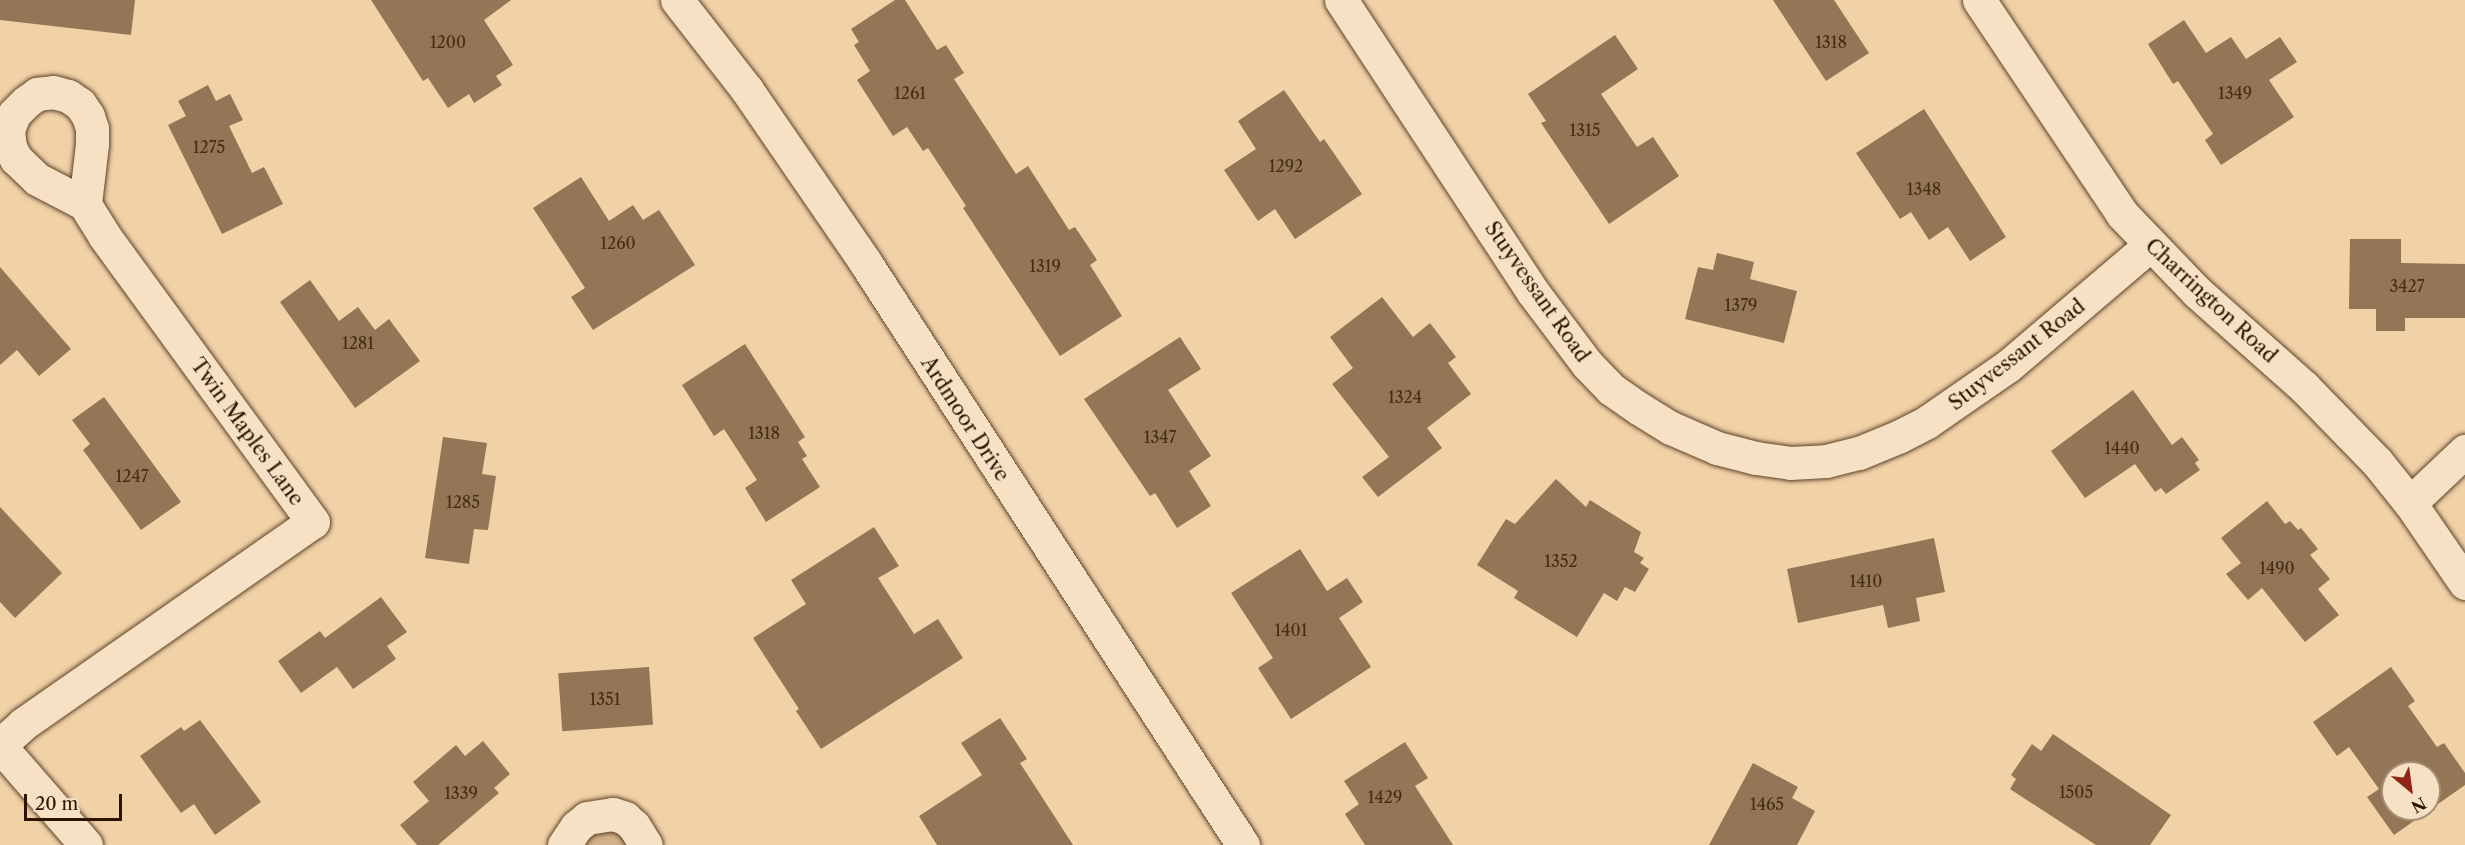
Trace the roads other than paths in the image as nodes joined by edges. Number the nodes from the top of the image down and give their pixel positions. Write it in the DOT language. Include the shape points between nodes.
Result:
graph roads {
  1 [pos="677,0"];
  2 [pos="1341,0"];
  3 [pos="1978,0"];
  4 [pos="85,204"];
  5 [pos="2150,245"];
  6 [pos="2465,452"];
  7 [pos="2410,503"];
  8 [pos="2465,583"];
  9 [pos="0,746"];
  10 [pos="86,845"];
  11 [pos="564,845"];
  12 [pos="646,845"];
  13 [pos="1243,845"];
  1 -- 13 [label="street, Ardmoor Drive" via="747,90 865,262"];
  2 -- 5 [label="street, Stuyvessant Road" via="1532,291 1587,364 1611,389 1640,409 1717,448 1791,463 1826,461 1900,436 2008,366"];
  3 -- 5 [label="street, Charrington Road" via="2100,183"];
  4 -- 9 [label="street, Twin Maples Lane" via="313,522 23,724"];
  5 -- 7 [label="street, Charrington Road" via="2212,307 2324,407"];
  6 -- 7 [label="street"];
  7 -- 8 [label="street, Charrington Road"];
  9 -- 10 [label="street"];
  11 -- 12 [label="street" via="587,818 613,814 634,826"];
}
